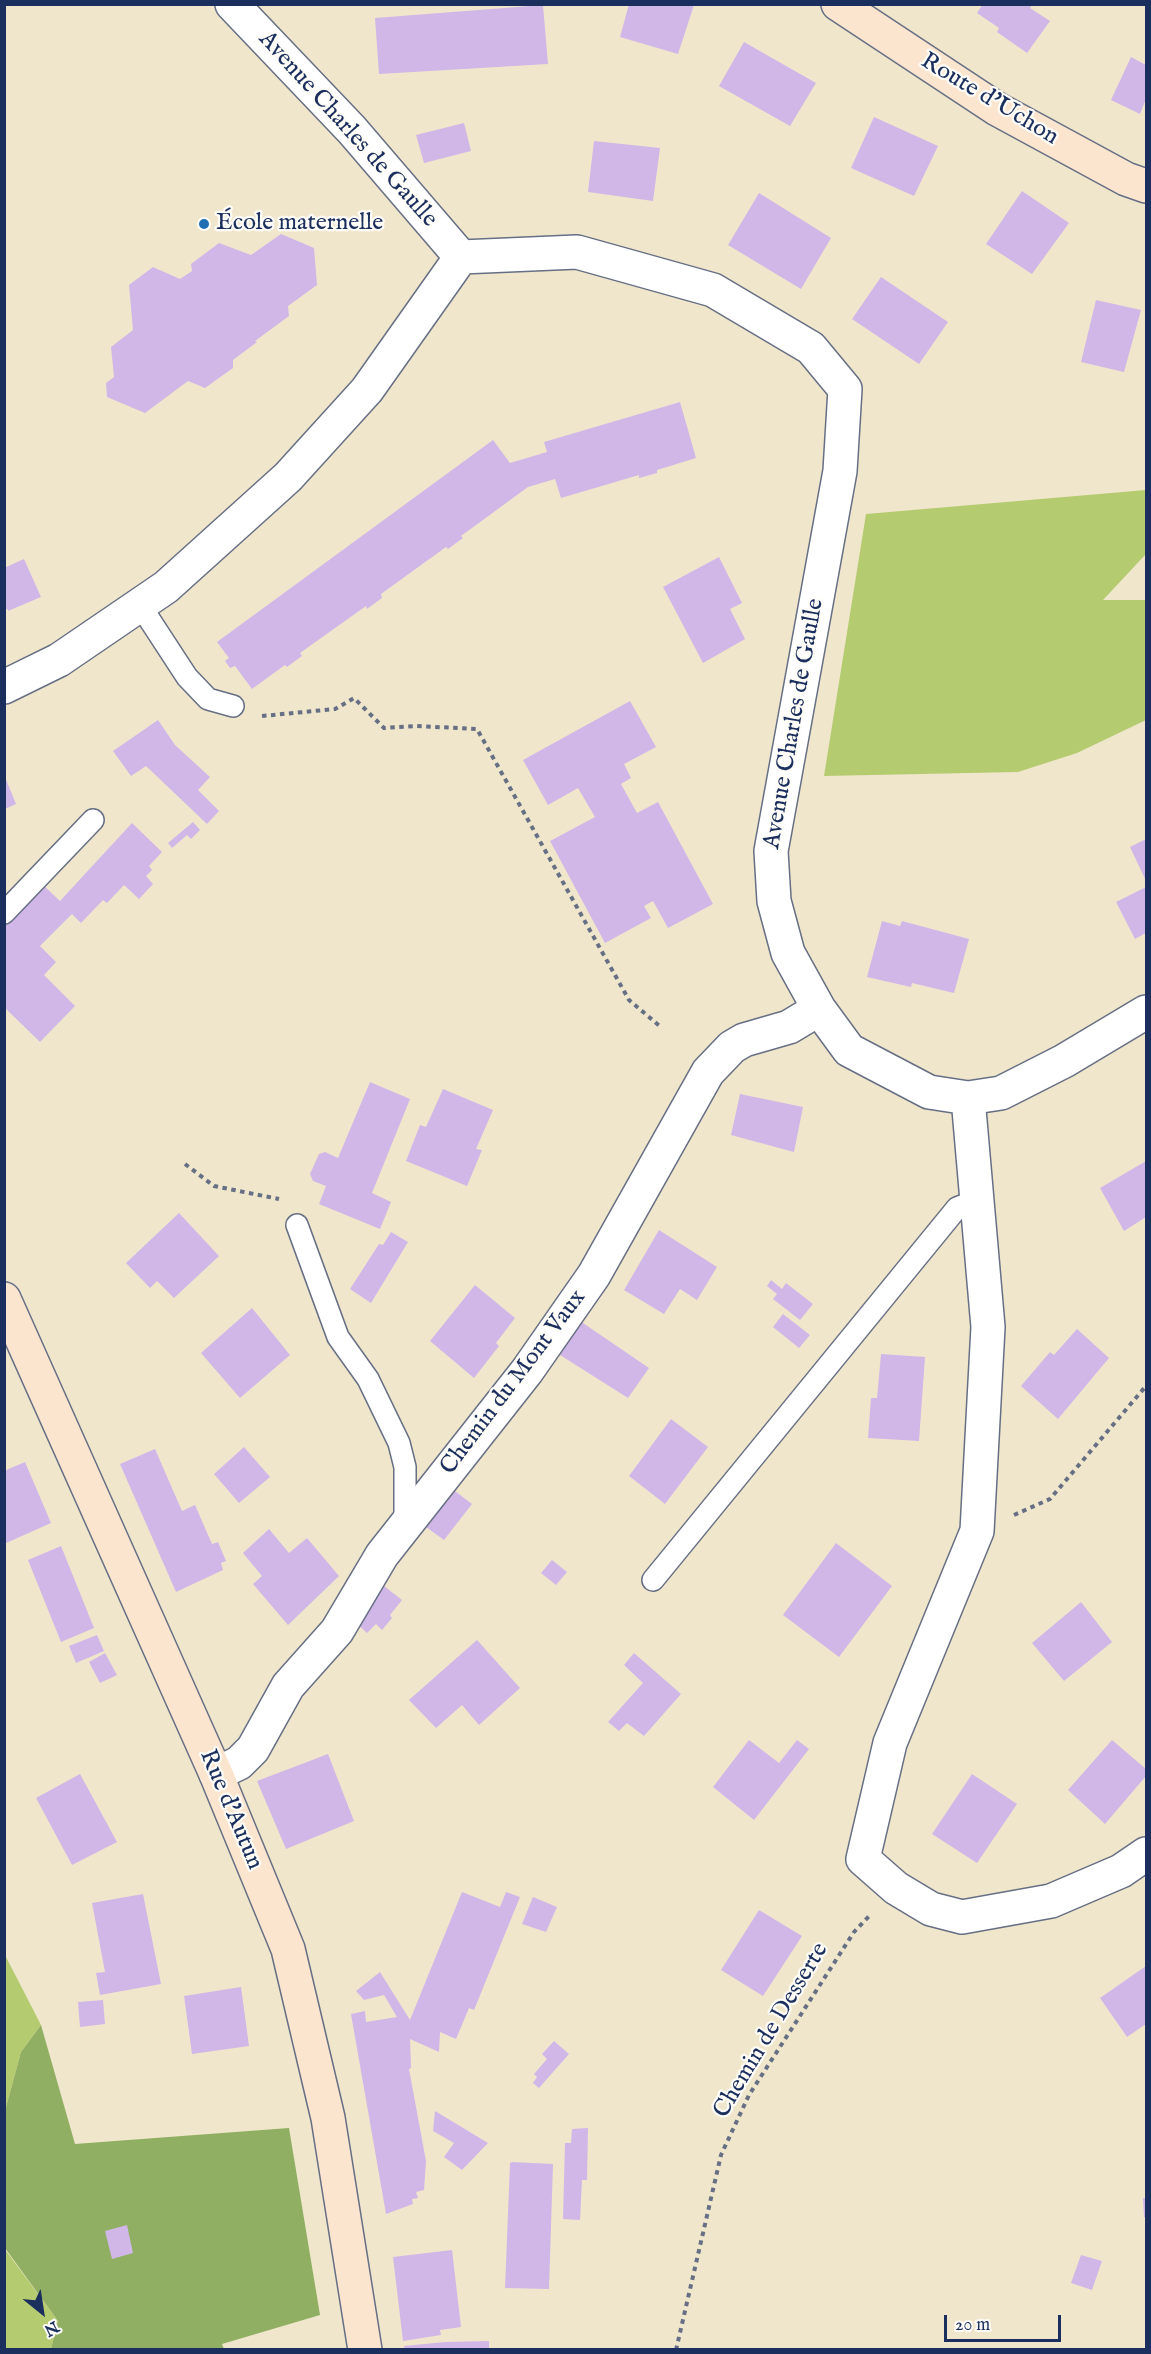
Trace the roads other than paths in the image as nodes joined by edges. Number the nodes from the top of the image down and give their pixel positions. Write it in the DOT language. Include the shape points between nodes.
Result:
graph roads {
  1 [pos="232,4"];
  2 [pos="838,4"];
  3 [pos="1146,186"];
  4 [pos="461,257"];
  5 [pos="140,605"];
  6 [pos="4,687"];
  7 [pos="233,706"];
  8 [pos="93,820"];
  9 [pos="4,913"];
  10 [pos="819,1009"];
  11 [pos="1146,1012"];
  12 [pos="968,1098"];
  13 [pos="977,1200"];
  14 [pos="297,1225"];
  15 [pos="4,1299"];
  16 [pos="405,1526"];
  17 [pos="653,1580"];
  18 [pos="216,1774"];
  19 [pos="1146,1854"];
  20 [pos="364,2349"];
  1 -- 4 [label="street, Avenue Charles de Gaulle" via="352,130"];
  2 -- 3 [label="main road, Route d'Uchon" via="997,109"];
  4 -- 5 [label="street" via="367,390 288,477 166,587"];
  4 -- 10 [label="street, Avenue Charles de Gaulle" via="577,252 713,290 811,348 845,389 840,471 771,852 774,901 788,953"];
  5 -- 6 [label="street" via="59,660"];
  5 -- 7 [label="lane" via="187,677 208,699"];
  8 -- 9 [label="lane"];
  10 -- 12 [label="street, Avenue Charles de Gaulle" via="849,1050 929,1092"];
  10 -- 16 [label="street, Chemin du Mont Vaux" via="789,1026 744,1040 708,1072 594,1275 527,1371"];
  11 -- 12 [label="street, Avenue Charles de Gaulle" via="1001,1093"];
  12 -- 13 [label="street"];
  13 -- 17 [label="lane" via="957,1208"];
  13 -- 19 [label="street" via="988,1327 977,1531 890,1743 863,1859 896,1888 931,1909 962,1917 1051,1901 1121,1871"];
  14 -- 16 [label="lane" via="338,1336 368,1379 399,1443 405,1467"];
  15 -- 18 [label="main road, Rue d'Autun"];
  16 -- 18 [label="street, Chemin du Mont Vaux" via="337,1631 288,1686 253,1749 239,1763"];
  18 -- 20 [label="main road, Rue d'Autun" via="288,1949 328,2118"];
}
